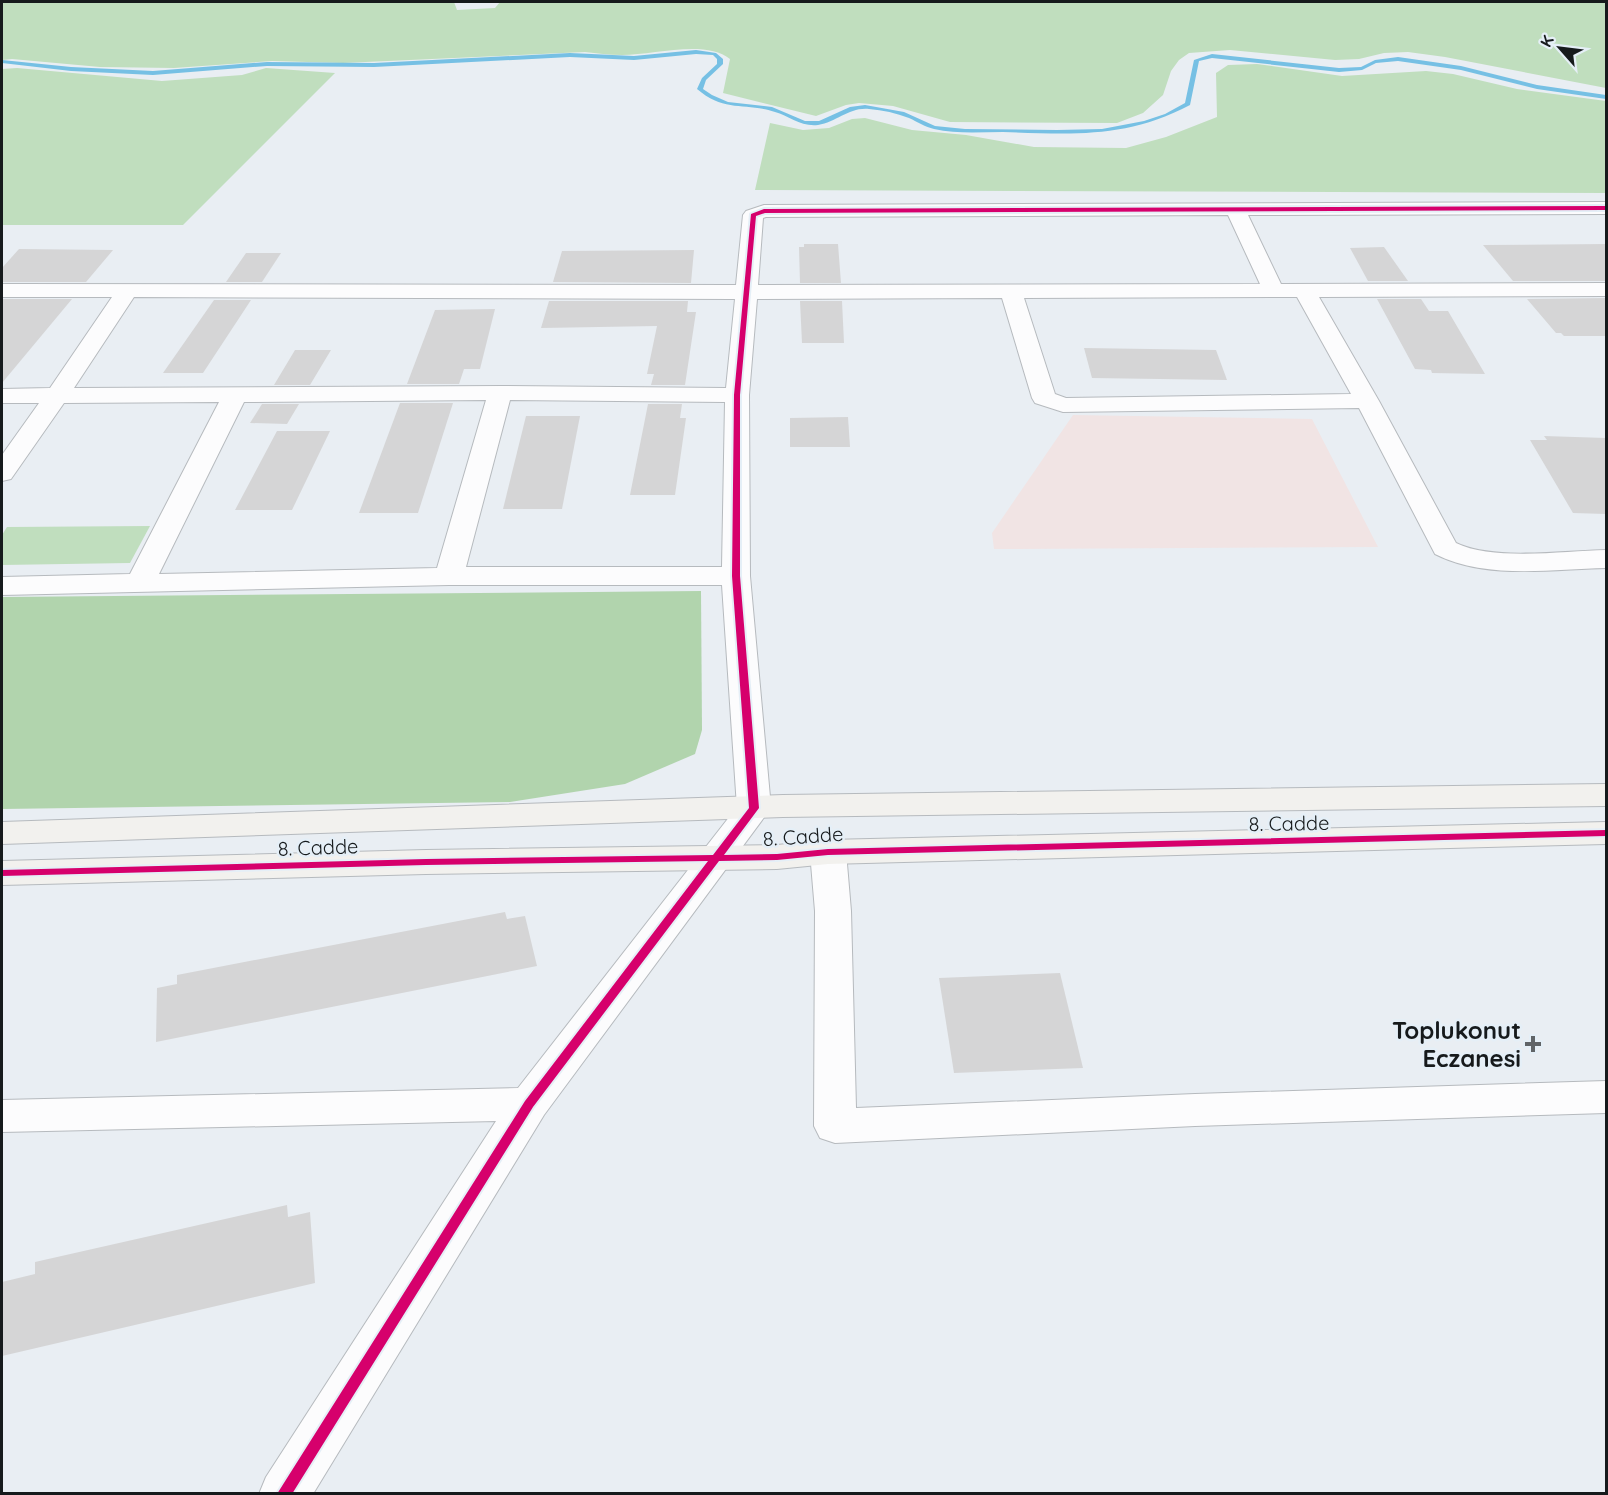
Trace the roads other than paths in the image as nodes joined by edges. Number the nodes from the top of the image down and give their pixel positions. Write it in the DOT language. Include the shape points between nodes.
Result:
graph roads {
  1 [pos="1606,208"];
  2 [pos="1235,210"];
  3 [pos="1273,289"];
  4 [pos="1606,289"];
  5 [pos="2,290"];
  6 [pos="1011,290"];
  7 [pos="1304,290"];
  8 [pos="126,291"];
  9 [pos="747,292"];
  10 [pos="500,393"];
  11 [pos="235,395"];
  12 [pos="737,395"];
  13 [pos="2,396"];
  14 [pos="57,396"];
  15 [pos="1367,401"];
  16 [pos="2,473"];
  17 [pos="1606,559"];
  18 [pos="449,576"];
  19 [pos="736,576"];
  20 [pos="140,583"];
  21 [pos="2,586"];
  22 [pos="1606,795"];
  23 [pos="754,808"];
  24 [pos="2,833"];
  25 [pos="1606,833"];
  26 [pos="828,852"];
  27 [pos="714,858"];
  28 [pos="2,873"];
  29 [pos="1606,1097"];
  30 [pos="529,1104"];
  31 [pos="2,1116"];
  32 [pos="284,1494"];
  1 -- 2 [label="street"];
  2 -- 3 [label="street"];
  2 -- 9 [label="street" via="764,211 753,215"];
  3 -- 6 [label="street"];
  3 -- 7 [label="street"];
  4 -- 7 [label="street"];
  5 -- 8 [label="street"];
  6 -- 9 [label="street"];
  6 -- 15 [label="street" via="1044,398 1063,405"];
  7 -- 15 [label="street"];
  8 -- 9 [label="street"];
  8 -- 14 [label="street"];
  9 -- 12 [label="street"];
  10 -- 11 [label="street"];
  10 -- 12 [label="street"];
  10 -- 18 [label="street"];
  11 -- 14 [label="street"];
  11 -- 20 [label="street"];
  12 -- 19 [label="street"];
  13 -- 14 [label="street"];
  14 -- 16 [label="street"];
  15 -- 17 [label="street" via="1445,548 1463,557 1497,561"];
  18 -- 19 [label="street"];
  18 -- 20 [label="street"];
  19 -- 23 [label="street"];
  20 -- 21 [label="street"];
  22 -- 23 [label="street, 8. Cadde"];
  23 -- 24 [label="street, 8. Cadde"];
  23 -- 27 [label="street"];
  25 -- 26 [label="street, 8. Cadde"];
  26 -- 27 [label="street, 8. Cadde"];
  26 -- 29 [label="street" via="833,911 835,1126"];
  27 -- 28 [label="street, 8. Cadde"];
  27 -- 30 [label="street"];
  30 -- 31 [label="street"];
  30 -- 32 [label="street"];
}
